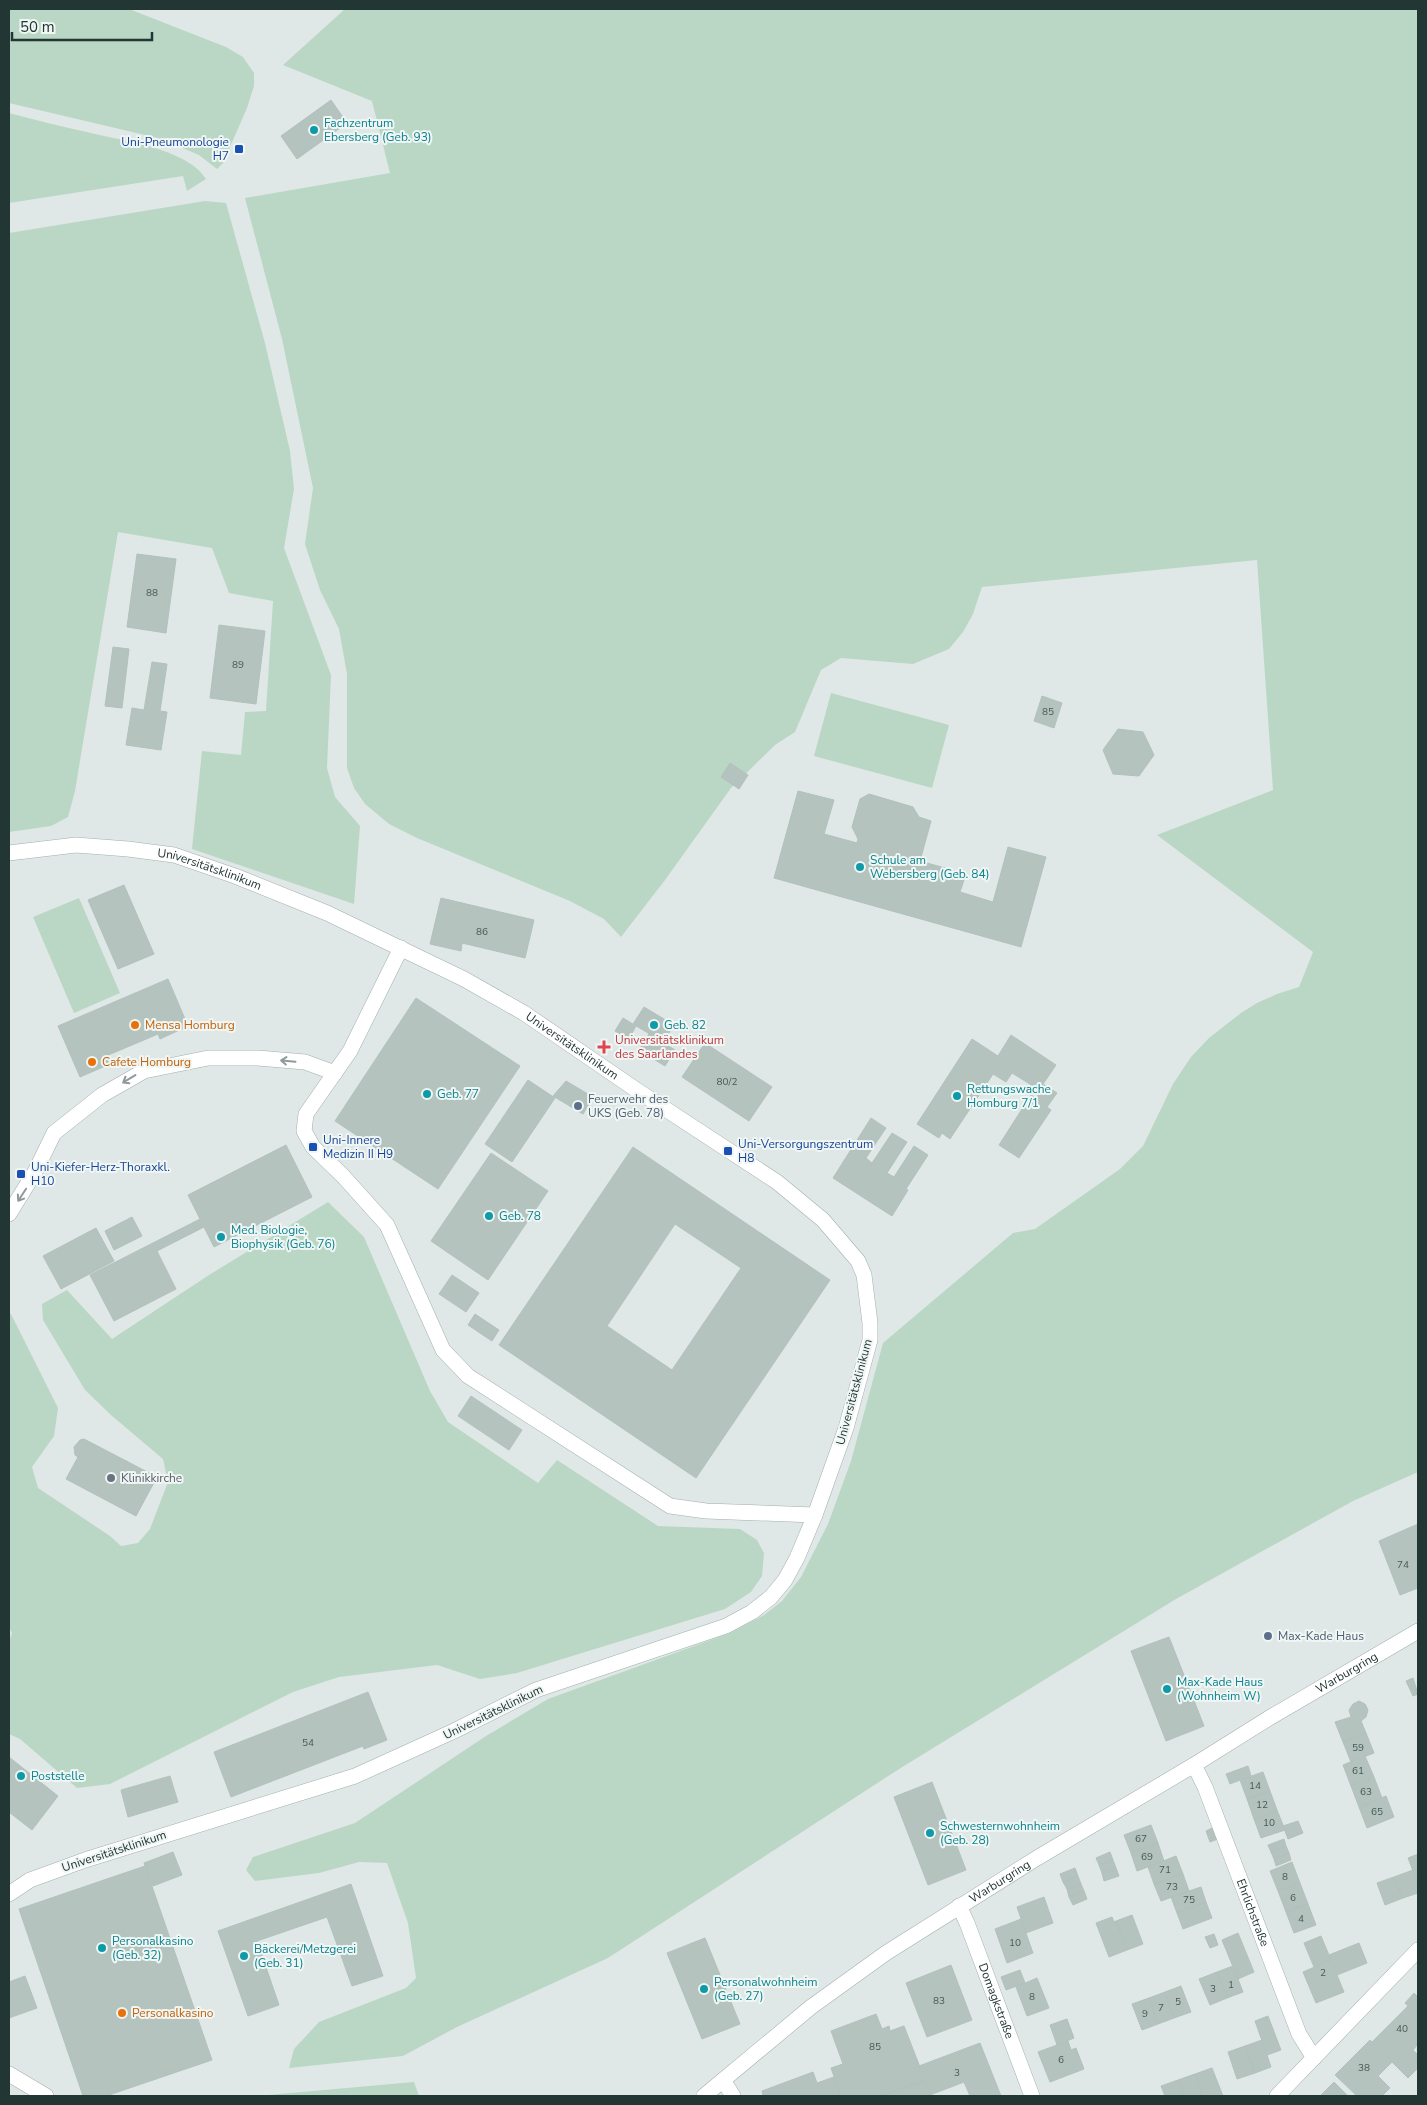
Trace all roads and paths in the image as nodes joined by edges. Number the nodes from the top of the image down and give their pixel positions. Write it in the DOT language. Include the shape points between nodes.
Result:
graph roads {
  1 [pos="9,853"];
  2 [pos="401,948"];
  3 [pos="335,1073"];
  4 [pos="9,1214"];
  5 [pos="815,1515"];
  6 [pos="1418,1631"];
  7 [pos="1194,1766"];
  8 [pos="9,1894"];
  9 [pos="959,1906"];
  10 [pos="1418,1950"];
  11 [pos="1314,2058"];
  12 [pos="9,2074"];
  13 [pos="723,2080"];
  14 [pos="46,2096"];
  15 [pos="704,2096"];
  16 [pos="733,2096"];
  17 [pos="1032,2096"];
  18 [pos="1277,2096"];
  1 -- 2 [label="street, Universitätsklinikum" via="76,846 174,855 327,913"];
  2 -- 3 [label="street" via="350,1051"];
  2 -- 5 [label="street, Universitätsklinikum" via="524,1013 777,1182 823,1220 858,1261 868,1296 870,1340 846,1428"];
  3 -- 4 [label="street, one-way" via="306,1062 258,1058 208,1058 144,1071 102,1095 54,1133"];
  3 -- 5 [label="street" via="306,1114 304,1131 312,1147 343,1176 386,1226 443,1350 468,1376 670,1506 706,1511"];
  5 -- 8 [label="street, Universitätsklinikum" via="797,1558 772,1597 726,1626 536,1690 355,1776 85,1860 30,1880"];
  6 -- 7 [label="street, Warburgring"];
  7 -- 9 [label="street, Warburgring"];
  7 -- 11 [label="street, Ehrlichstraße" via="1299,2034"];
  9 -- 13 [label="street, Warburgring" via="811,2007"];
  9 -- 17 [label="street, Domagkstraße"];
  10 -- 11 [label="street"];
  11 -- 18 [label="street"];
  12 -- 14 [label="street"];
  13 -- 15 [label="street, Warburgring"];
  13 -- 16 [label="street"];
}
